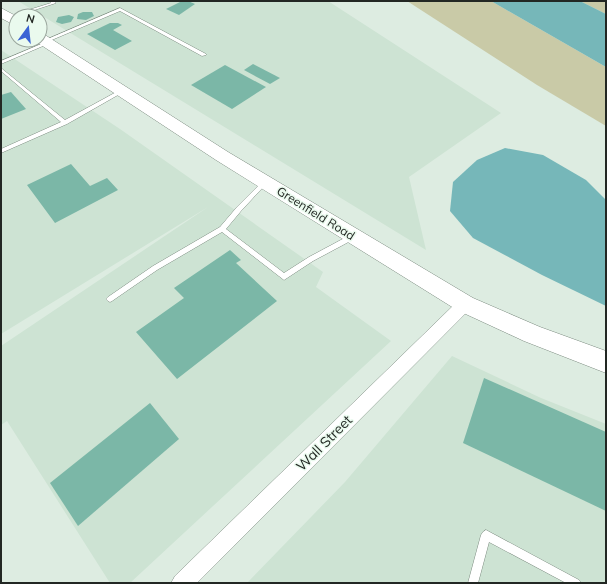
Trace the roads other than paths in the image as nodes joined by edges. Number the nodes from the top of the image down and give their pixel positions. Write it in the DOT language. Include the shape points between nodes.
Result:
graph roads {
  1 [pos="52,1"];
  2 [pos="38,8"];
  3 [pos="48,40"];
  4 [pos="48,44"];
  5 [pos="30,48"];
  6 [pos="204,55"];
  7 [pos="1,63"];
  8 [pos="1,69"];
  9 [pos="122,91"];
  10 [pos="65,123"];
  11 [pos="1,151"];
  12 [pos="265,182"];
  13 [pos="222,229"];
  14 [pos="354,236"];
  15 [pos="110,299"];
  16 [pos="465,304"];
  17 [pos="606,362"];
  18 [pos="182,583"];
  19 [pos="473,583"];
  20 [pos="576,583"];
  1 -- 2 [label="lane" via="54,3"];
  3 -- 6 [label="lane" via="120,10"];
  4 -- 9 [label="main road, Greenfield Road"];
  5 -- 7 [label="lane"];
  8 -- 10 [label="lane"];
  9 -- 10 [label="lane"];
  9 -- 12 [label="main road, Greenfield Road"];
  10 -- 11 [label="lane"];
  12 -- 13 [label="lane"];
  12 -- 14 [label="main road, Greenfield Road"];
  13 -- 14 [label="lane" via="284,277"];
  13 -- 15 [label="lane" via="155,268"];
  14 -- 16 [label="main road, Greenfield Road"];
  16 -- 17 [label="main road, Greenfield Road" via="532,334"];
  16 -- 18 [label="street, Wall Street"];
  19 -- 20 [label="lane" via="486,535"];
}
